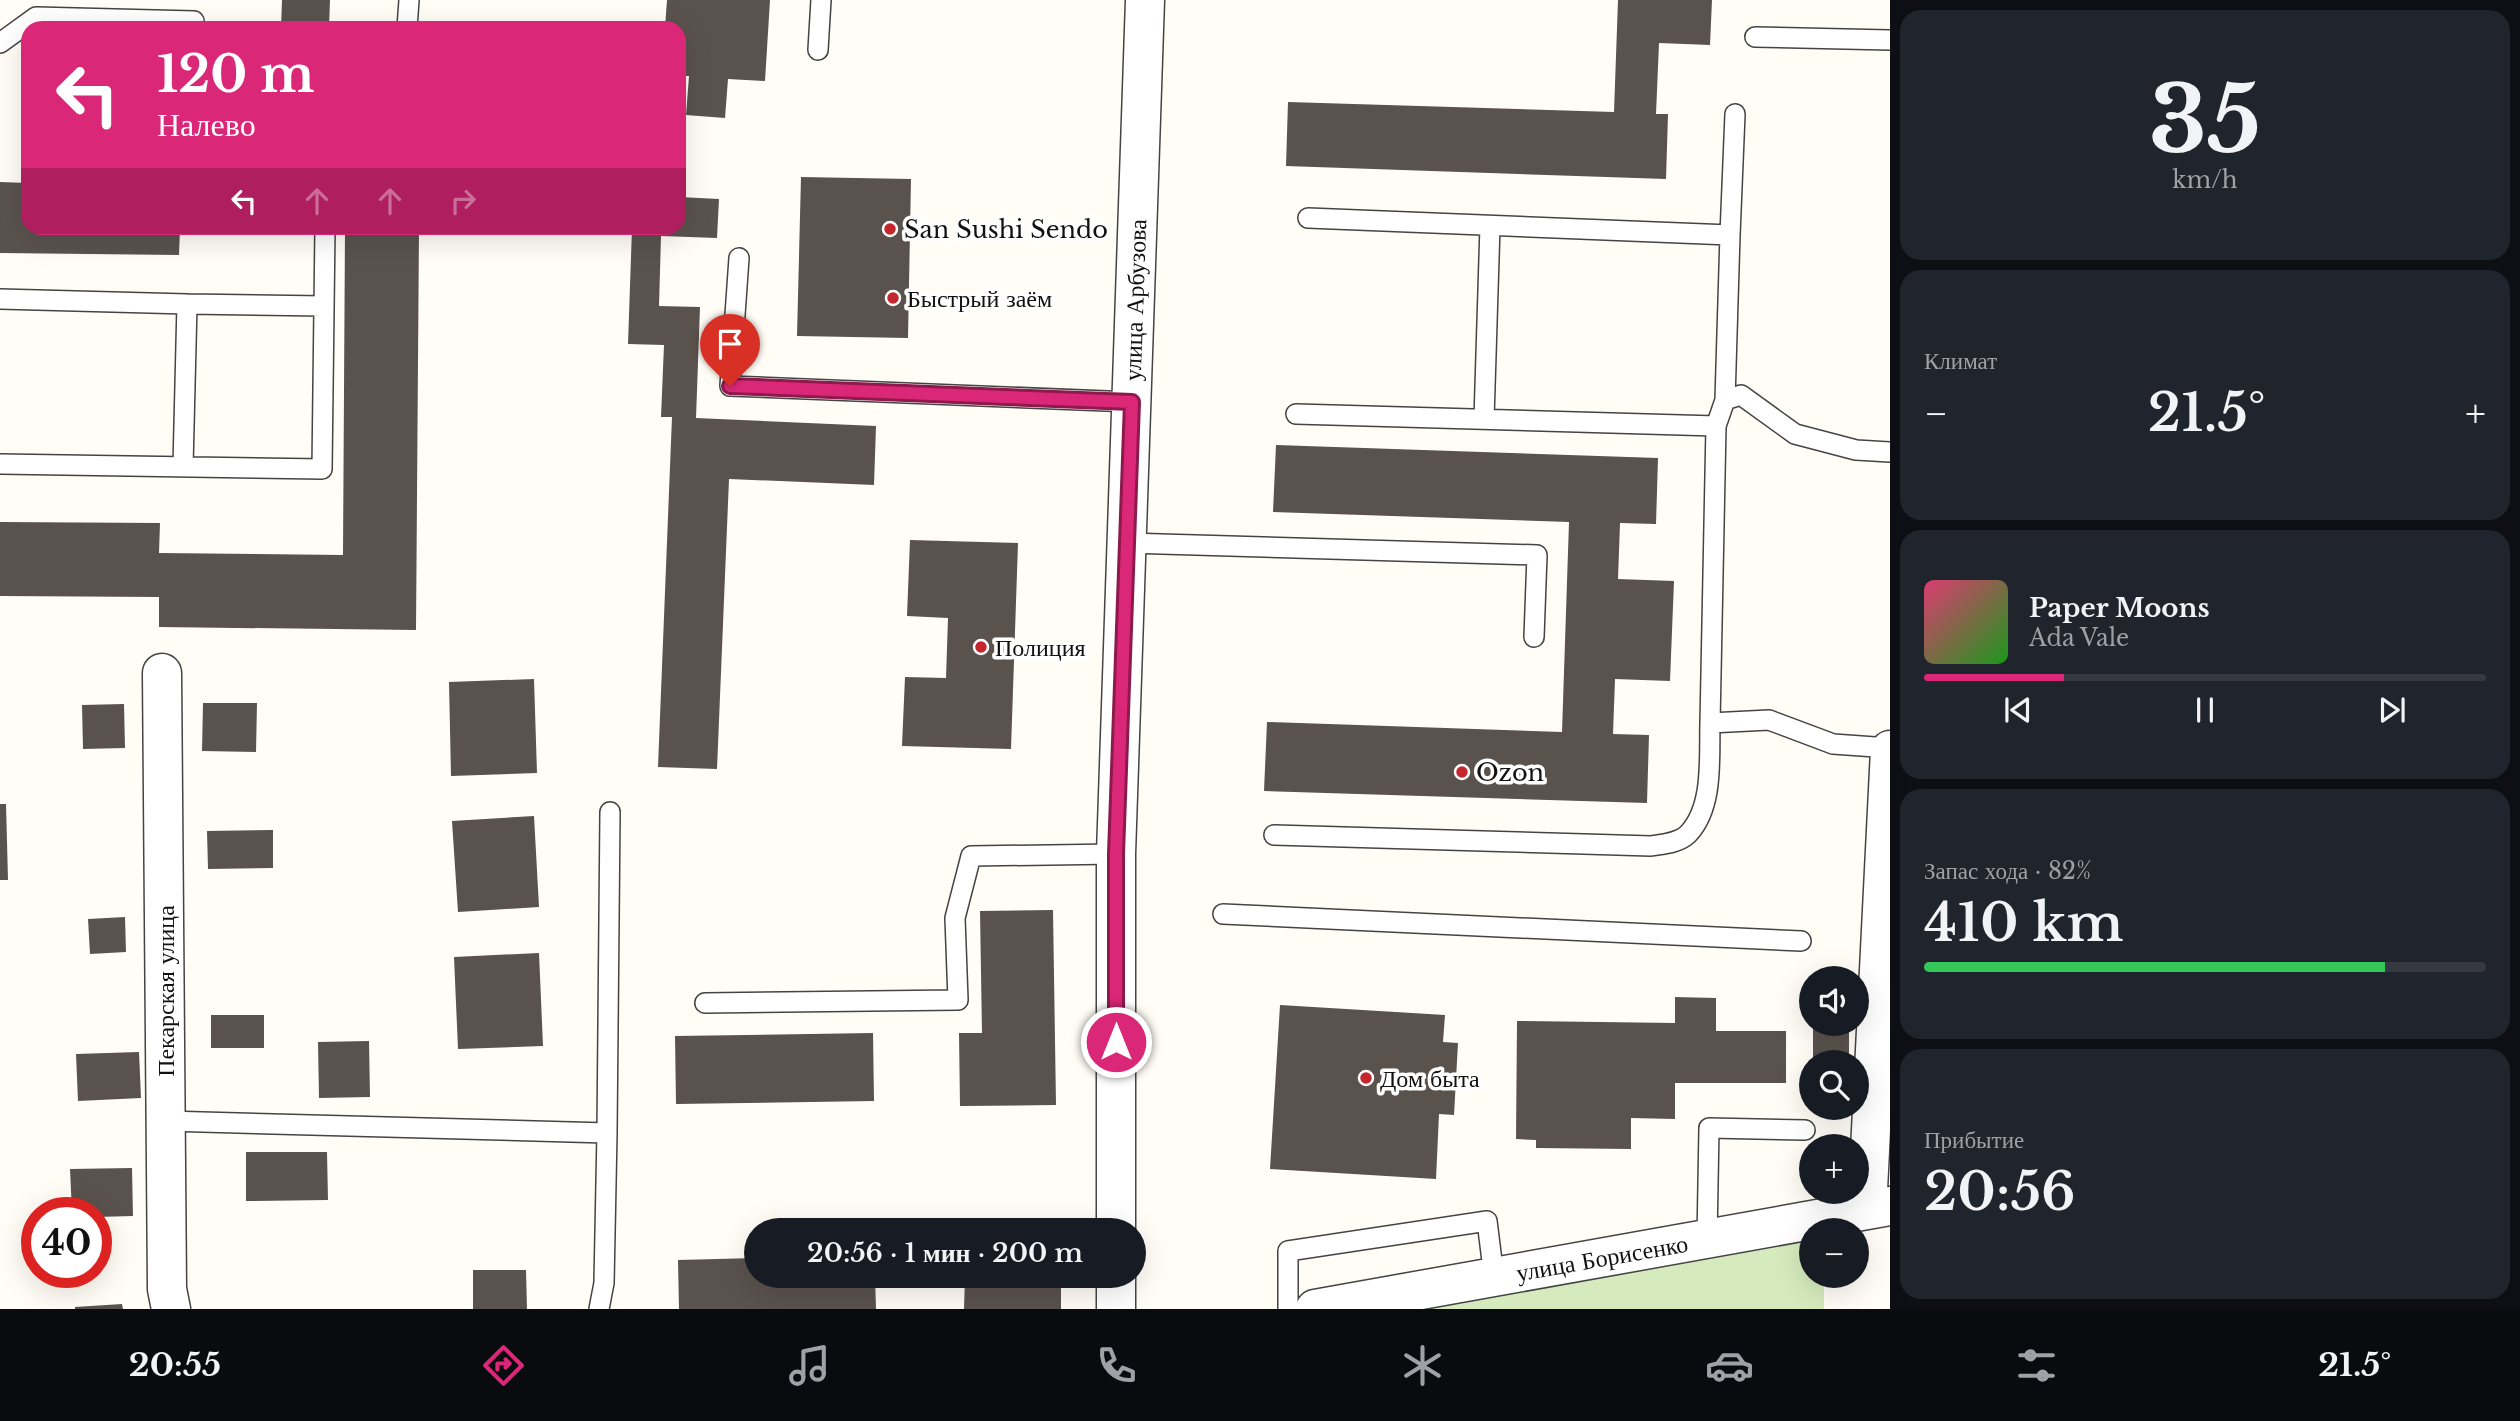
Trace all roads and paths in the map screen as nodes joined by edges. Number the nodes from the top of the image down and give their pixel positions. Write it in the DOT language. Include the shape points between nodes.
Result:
graph roads {
  1 [pos="409,0"];
  2 [pos="821,0"];
  3 [pos="1145,0"];
  4 [pos="30,21"];
  5 [pos="194,21"];
  6 [pos="408,21"];
  7 [pos="21,28"];
  8 [pos="1755,37"];
  9 [pos="1890,40"];
  10 [pos="0,43"];
  11 [pos="818,50"];
  12 [pos="1735,114"];
  13 [pos="1308,219"];
  14 [pos="1490,226"];
  15 [pos="325,235"];
  16 [pos="1730,235"];
  17 [pos="739,258"];
  18 [pos="0,299"];
  19 [pos="187,304"];
  20 [pos="324,306"];
  21 [pos="1725,400"];
  22 [pos="1132,402"];
  23 [pos="1296,414"];
  24 [pos="1484,419"];
  25 [pos="1716,426"];
  26 [pos="1890,452"];
  27 [pos="0,464"];
  28 [pos="183,466"];
  29 [pos="1127,543"];
  30 [pos="1534,637"];
  31 [pos="162,673"];
  32 [pos="1710,723"];
  33 [pos="1890,749"];
  34 [pos="610,811"];
  35 [pos="1274,835"];
  36 [pos="1116,854"];
  37 [pos="1223,915"];
  38 [pos="1801,941"];
  39 [pos="705,1003"];
  40 [pos="166,1121"];
  41 [pos="1805,1130"];
  42 [pos="607,1133"];
  43 [pos="1878,1208"];
  44 [pos="1116,1218"];
  45 [pos="1707,1239"];
  46 [pos="1494,1277"];
  47 [pos="1116,1288"];
  48 [pos="171,1309"];
  49 [pos="599,1309"];
  50 [pos="1116,1309"];
  51 [pos="1288,1309"];
  52 [pos="1315,1309"];
  1 -- 6 [label="lane"];
  2 -- 11 [label="lane"];
  3 -- 22 [label="street, улица Арбузова"];
  4 -- 5 [label="lane" via="36,17"];
  7 -- 10 [label="lane"];
  8 -- 9 [label="lane"];
  12 -- 16 [label="lane"];
  13 -- 14 [label="lane"];
  14 -- 16 [label="lane"];
  14 -- 24 [label="lane"];
  15 -- 20 [label="lane"];
  16 -- 21 [label="lane"];
  17 -- 22 [label="lane" via="730,386"];
  18 -- 19 [label="lane"];
  19 -- 20 [label="lane"];
  19 -- 28 [label="lane"];
  20 -- 28 [label="lane" via="322,468"];
  21 -- 25 [label="lane"];
  21 -- 26 [label="lane" via="1741,395 1795,434 1856,450"];
  22 -- 29 [label="street, улица Арбузова"];
  23 -- 24 [label="lane"];
  24 -- 25 [label="lane"];
  25 -- 32 [label="lane"];
  27 -- 28 [label="lane"];
  29 -- 30 [label="lane" via="1537,555"];
  29 -- 36 [label="street, улица Арбузова"];
  31 -- 40 [label="street, Пекарская улица"];
  32 -- 33 [label="lane" via="1769,720 1833,744"];
  32 -- 35 [label="lane" via="1707,791 1700,815 1686,836 1669,844"];
  33 -- 43 [label="street"];
  34 -- 42 [label="lane"];
  36 -- 39 [label="lane" via="971,856 955,918 958,1000"];
  36 -- 44 [label="street, улица Арбузова"];
  37 -- 38 [label="lane"];
  40 -- 42 [label="lane"];
  40 -- 48 [label="street, Пекарская улица"];
  41 -- 45 [label="lane" via="1709,1128"];
  42 -- 49 [label="lane" via="604,1283"];
  43 -- 45 [label="street, улица Борисенко"];
  45 -- 46 [label="street, улица Борисенко"];
  46 -- 51 [label="lane" via="1487,1221 1288,1251"];
  46 -- 52 [label="street, улица Борисенко"];
  47 -- 50 [label="street"];
}
